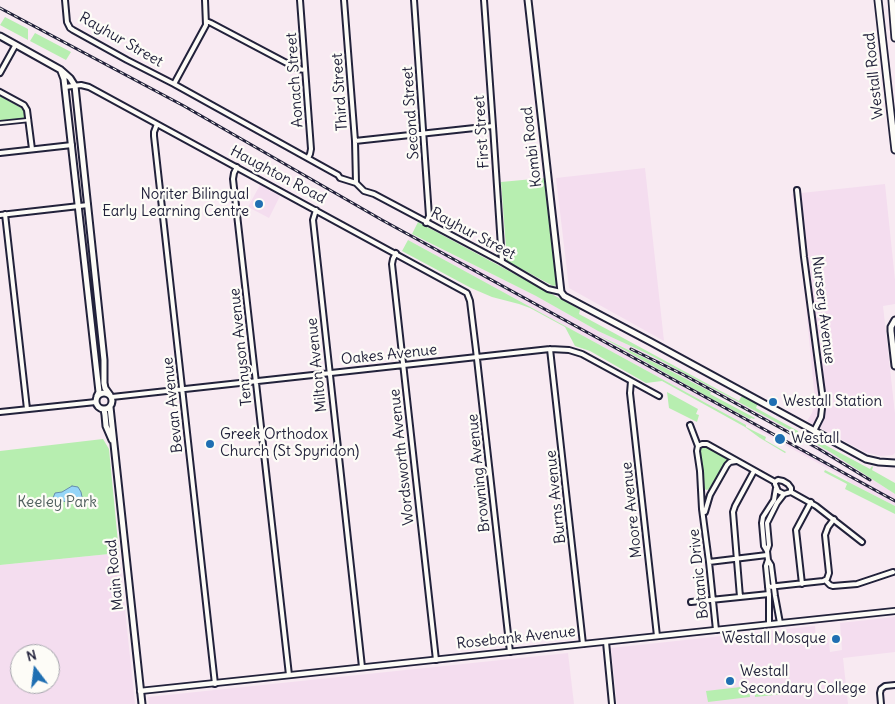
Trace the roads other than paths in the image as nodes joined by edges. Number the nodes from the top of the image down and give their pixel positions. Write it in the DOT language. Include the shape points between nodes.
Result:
graph roads {
  1 [pos="65,0"];
  2 [pos="205,0"];
  3 [pos="300,0"];
  4 [pos="344,0"];
  5 [pos="414,0"];
  6 [pos="484,0"];
  7 [pos="528,0"];
  8 [pos="878,0"];
  9 [pos="892,0"];
  10 [pos="206,21"];
  11 [pos="0,36"];
  12 [pos="895,38"];
  13 [pos="15,46"];
  14 [pos="61,70"];
  15 [pos="305,70"];
  16 [pos="0,73"];
  17 [pos="174,84"];
  18 [pos="75,86"];
  19 [pos="65,87"];
  20 [pos="0,92"];
  21 [pos="29,120"];
  22 [pos="0,123"];
  23 [pos="158,124"];
  24 [pos="493,126"];
  25 [pos="424,133"];
  26 [pos="355,141"];
  27 [pos="72,145"];
  28 [pos="32,149"];
  29 [pos="895,150"];
  30 [pos="0,153"];
  31 [pos="308,158"];
  32 [pos="237,167"];
  33 [pos="84,169"];
  34 [pos="74,170"];
  35 [pos="356,183"];
  36 [pos="797,190"];
  37 [pos="88,205"];
  38 [pos="78,206"];
  39 [pos="316,210"];
  40 [pos="2,214"];
  41 [pos="426,223"];
  42 [pos="396,254"];
  43 [pos="502,262"];
  44 [pos="561,292"];
  45 [pos="467,293"];
  46 [pos="98,294"];
  47 [pos="88,296"];
  48 [pos="895,320"];
  49 [pos="895,334"];
  50 [pos="550,349"];
  51 [pos="893,349"];
  52 [pos="477,356"];
  53 [pos="403,365"];
  54 [pos="895,366"];
  55 [pos="330,373"];
  56 [pos="256,381"];
  57 [pos="631,381"];
  58 [pos="182,389"];
  59 [pos="111,396"];
  60 [pos="659,396"];
  61 [pos="97,399"];
  62 [pos="110,407"];
  63 [pos="27,409"];
  64 [pos="104,409"];
  65 [pos="0,412"];
  66 [pos="690,425"];
  67 [pos="814,431"];
  68 [pos="113,443"];
  69 [pos="698,446"];
  70 [pos="736,461"];
  71 [pos="895,463"];
  72 [pos="754,471"];
  73 [pos="775,482"];
  74 [pos="776,488"];
  75 [pos="701,489"];
  76 [pos="712,490"];
  77 [pos="790,492"];
  78 [pos="784,494"];
  79 [pos="811,502"];
  80 [pos="704,517"];
  81 [pos="834,519"];
  82 [pos="862,542"];
  83 [pos="768,555"];
  84 [pos="737,559"];
  85 [pos="709,562"];
  86 [pos="893,572"];
  87 [pos="826,581"];
  88 [pos="802,584"];
  89 [pos="768,587"];
  90 [pos="774,587"];
  91 [pos="769,594"];
  92 [pos="740,597"];
  93 [pos="713,600"];
  94 [pos="690,602"];
  95 [pos="895,611"];
  96 [pos="780,623"];
  97 [pos="769,624"];
  98 [pos="716,630"];
  99 [pos="657,636"];
  100 [pos="606,642"];
  101 [pos="584,644"];
  102 [pos="510,652"];
  103 [pos="436,660"];
  104 [pos="362,667"];
  105 [pos="289,675"];
  106 [pos="215,684"];
  107 [pos="895,685"];
  108 [pos="140,691"];
  109 [pos="142,704"];
  110 [pos="612,704"];
  111 [pos="881,704"];
  1 -- 17 [label="street, Rayhur Street" via="70,28"];
  2 -- 10 [label="street"];
  3 -- 15 [label="street, Aonach Street"];
  4 -- 26 [label="street, Third Street"];
  5 -- 25 [label="street, Second Street"];
  6 -- 24 [label="street, First Street"];
  7 -- 44 [label="main road, Kombi Road"];
  8 -- 29 [label="main road, Westall Road"];
  9 -- 12 [label="main road, Westall Road"];
  10 -- 15 [label="street"];
  10 -- 17 [label="street"];
  11 -- 13 [label="main road"];
  13 -- 14 [label="main road"];
  13 -- 16 [label="street"];
  14 -- 18 [label="main road"];
  14 -- 19 [label="main road"];
  15 -- 31 [label="street, Aonach Street" via="311,149"];
  17 -- 31 [label="street, Rayhur Street"];
  18 -- 19 [label="street, Haughton Road"];
  18 -- 23 [label="street, Haughton Road" via="89,87"];
  18 -- 33 [label="main road"];
  19 -- 27 [label="main road"];
  20 -- 21 [label="street" via="24,105"];
  21 -- 22 [label="street"];
  21 -- 28 [label="street"];
  23 -- 32 [label="street, Haughton Road"];
  23 -- 58 [label="street, Bevan Avenue" via="154,136"];
  24 -- 25 [label="street"];
  24 -- 43 [label="street, First Street"];
  25 -- 26 [label="street"];
  25 -- 41 [label="street, Second Street" via="429,216"];
  26 -- 35 [label="street, Third Street"];
  27 -- 28 [label="street"];
  27 -- 34 [label="main road"];
  28 -- 30 [label="street"];
  31 -- 35 [label="street, Rayhur Street" via="340,178"];
  32 -- 39 [label="street, Haughton Road"];
  32 -- 56 [label="street, Tennyson Avenue" via="234,179"];
  33 -- 34 [label="main road"];
  33 -- 37 [label="main road"];
  34 -- 38 [label="main road"];
  35 -- 41 [label="street, Rayhur Street"];
  36 -- 67 [label="street, Nursery Avenue" via="823,400 821,417"];
  37 -- 38 [label="street"];
  37 -- 46 [label="main road"];
  38 -- 40 [label="street"];
  38 -- 47 [label="main road"];
  39 -- 42 [label="street, Haughton Road"];
  39 -- 55 [label="street, Milton Avenue" via="313,220"];
  40 -- 63 [label="street"];
  41 -- 43 [label="street, Rayhur Street"];
  42 -- 45 [label="street, Haughton Road"];
  42 -- 53 [label="street, Wordsworth Avenue" via="392,264"];
  43 -- 44 [label="street, Rayhur Street" via="548,289"];
  44 -- 67 [label="main road, Rayhur Street"];
  45 -- 52 [label="street, Browning Avenue"];
  46 -- 47 [label="main road"];
  46 -- 59 [label="main road" via="104,383"];
  47 -- 61 [label="main road" via="99,392"];
  48 -- 51 [label="main road" via="891,327"];
  49 -- 51 [label="main road"];
  50 -- 52 [label="street, Oakes Avenue"];
  50 -- 57 [label="street, Oakes Avenue" via="582,354"];
  50 -- 101 [label="street, Burns Avenue"];
  51 -- 54 [label="main road"];
  52 -- 53 [label="street, Oakes Avenue"];
  52 -- 102 [label="street, Browning Avenue"];
  53 -- 55 [label="street, Oakes Avenue"];
  53 -- 103 [label="street, Wordsworth Avenue"];
  55 -- 56 [label="street, Oakes Avenue"];
  55 -- 104 [label="street, Milton Avenue"];
  56 -- 58 [label="street, Oakes Avenue"];
  56 -- 105 [label="street, Tennyson Avenue"];
  57 -- 60 [label="street, Oakes Avenue"];
  57 -- 99 [label="street, Moore Avenue"];
  58 -- 59 [label="street, Oakes Avenue"];
  58 -- 106 [label="street, Bevan Avenue"];
  59 -- 61 [label="main road" via="102,393"];
  59 -- 62 [label="main road"];
  61 -- 63 [label="street"];
  61 -- 64 [label="main road" via="98,406"];
  62 -- 64 [label="main road"];
  62 -- 68 [label="main road, Main Road"];
  63 -- 65 [label="street"];
  64 -- 68 [label="main road, Main Road"];
  66 -- 69 [label="street, Botanic Drive"];
  67 -- 71 [label="main road, Rayhur Street" via="866,459"];
  68 -- 108 [label="main road, Main Road"];
  69 -- 70 [label="street" via="707,444"];
  69 -- 75 [label="street, Botanic Drive"];
  70 -- 72 [label="street"];
  70 -- 76 [label="street, Botanic Drive" via="726,465"];
  72 -- 73 [label="street"];
  72 -- 84 [label="street" via="733,512"];
  73 -- 74 [label="street"];
  73 -- 77 [label="street" via="786,482"];
  74 -- 78 [label="street"];
  74 -- 83 [label="street" via="774,500 762,523"];
  75 -- 76 [label="street"];
  75 -- 80 [label="street, Botanic Drive"];
  76 -- 80 [label="street, Botanic Drive"];
  77 -- 78 [label="street"];
  77 -- 79 [label="street"];
  78 -- 83 [label="street" via="767,522"];
  79 -- 81 [label="street"];
  79 -- 88 [label="street" via="796,530"];
  80 -- 85 [label="street, Botanic Drive"];
  81 -- 82 [label="street"];
  81 -- 87 [label="street" via="825,535 829,573"];
  83 -- 84 [label="street"];
  83 -- 89 [label="street"];
  83 -- 90 [label="street"];
  84 -- 85 [label="street"];
  84 -- 92 [label="street"];
  85 -- 93 [label="street, Botanic Drive"];
  86 -- 87 [label="street" via="857,584 833,586"];
  87 -- 88 [label="street"];
  88 -- 90 [label="street"];
  89 -- 90 [label="street"];
  89 -- 91 [label="street"];
  90 -- 96 [label="street"];
  91 -- 92 [label="street"];
  91 -- 97 [label="street"];
  92 -- 93 [label="street"];
  93 -- 94 [label="street"];
  93 -- 98 [label="street, Botanic Drive"];
  95 -- 96 [label="street, Rosebank Avenue"];
  96 -- 97 [label="street, Rosebank Avenue"];
  97 -- 98 [label="street, Rosebank Avenue"];
  98 -- 99 [label="street, Rosebank Avenue"];
  99 -- 100 [label="street, Rosebank Avenue"];
  100 -- 101 [label="street, Rosebank Avenue"];
  100 -- 110 [label="street"];
  101 -- 102 [label="street, Rosebank Avenue"];
  102 -- 103 [label="street, Rosebank Avenue"];
  103 -- 104 [label="street, Rosebank Avenue"];
  104 -- 105 [label="street, Rosebank Avenue"];
  105 -- 106 [label="street, Rosebank Avenue"];
  106 -- 108 [label="street, Rosebank Avenue"];
  107 -- 111 [label="street" via="881,689"];
  108 -- 109 [label="main road, Main Road"];
}
